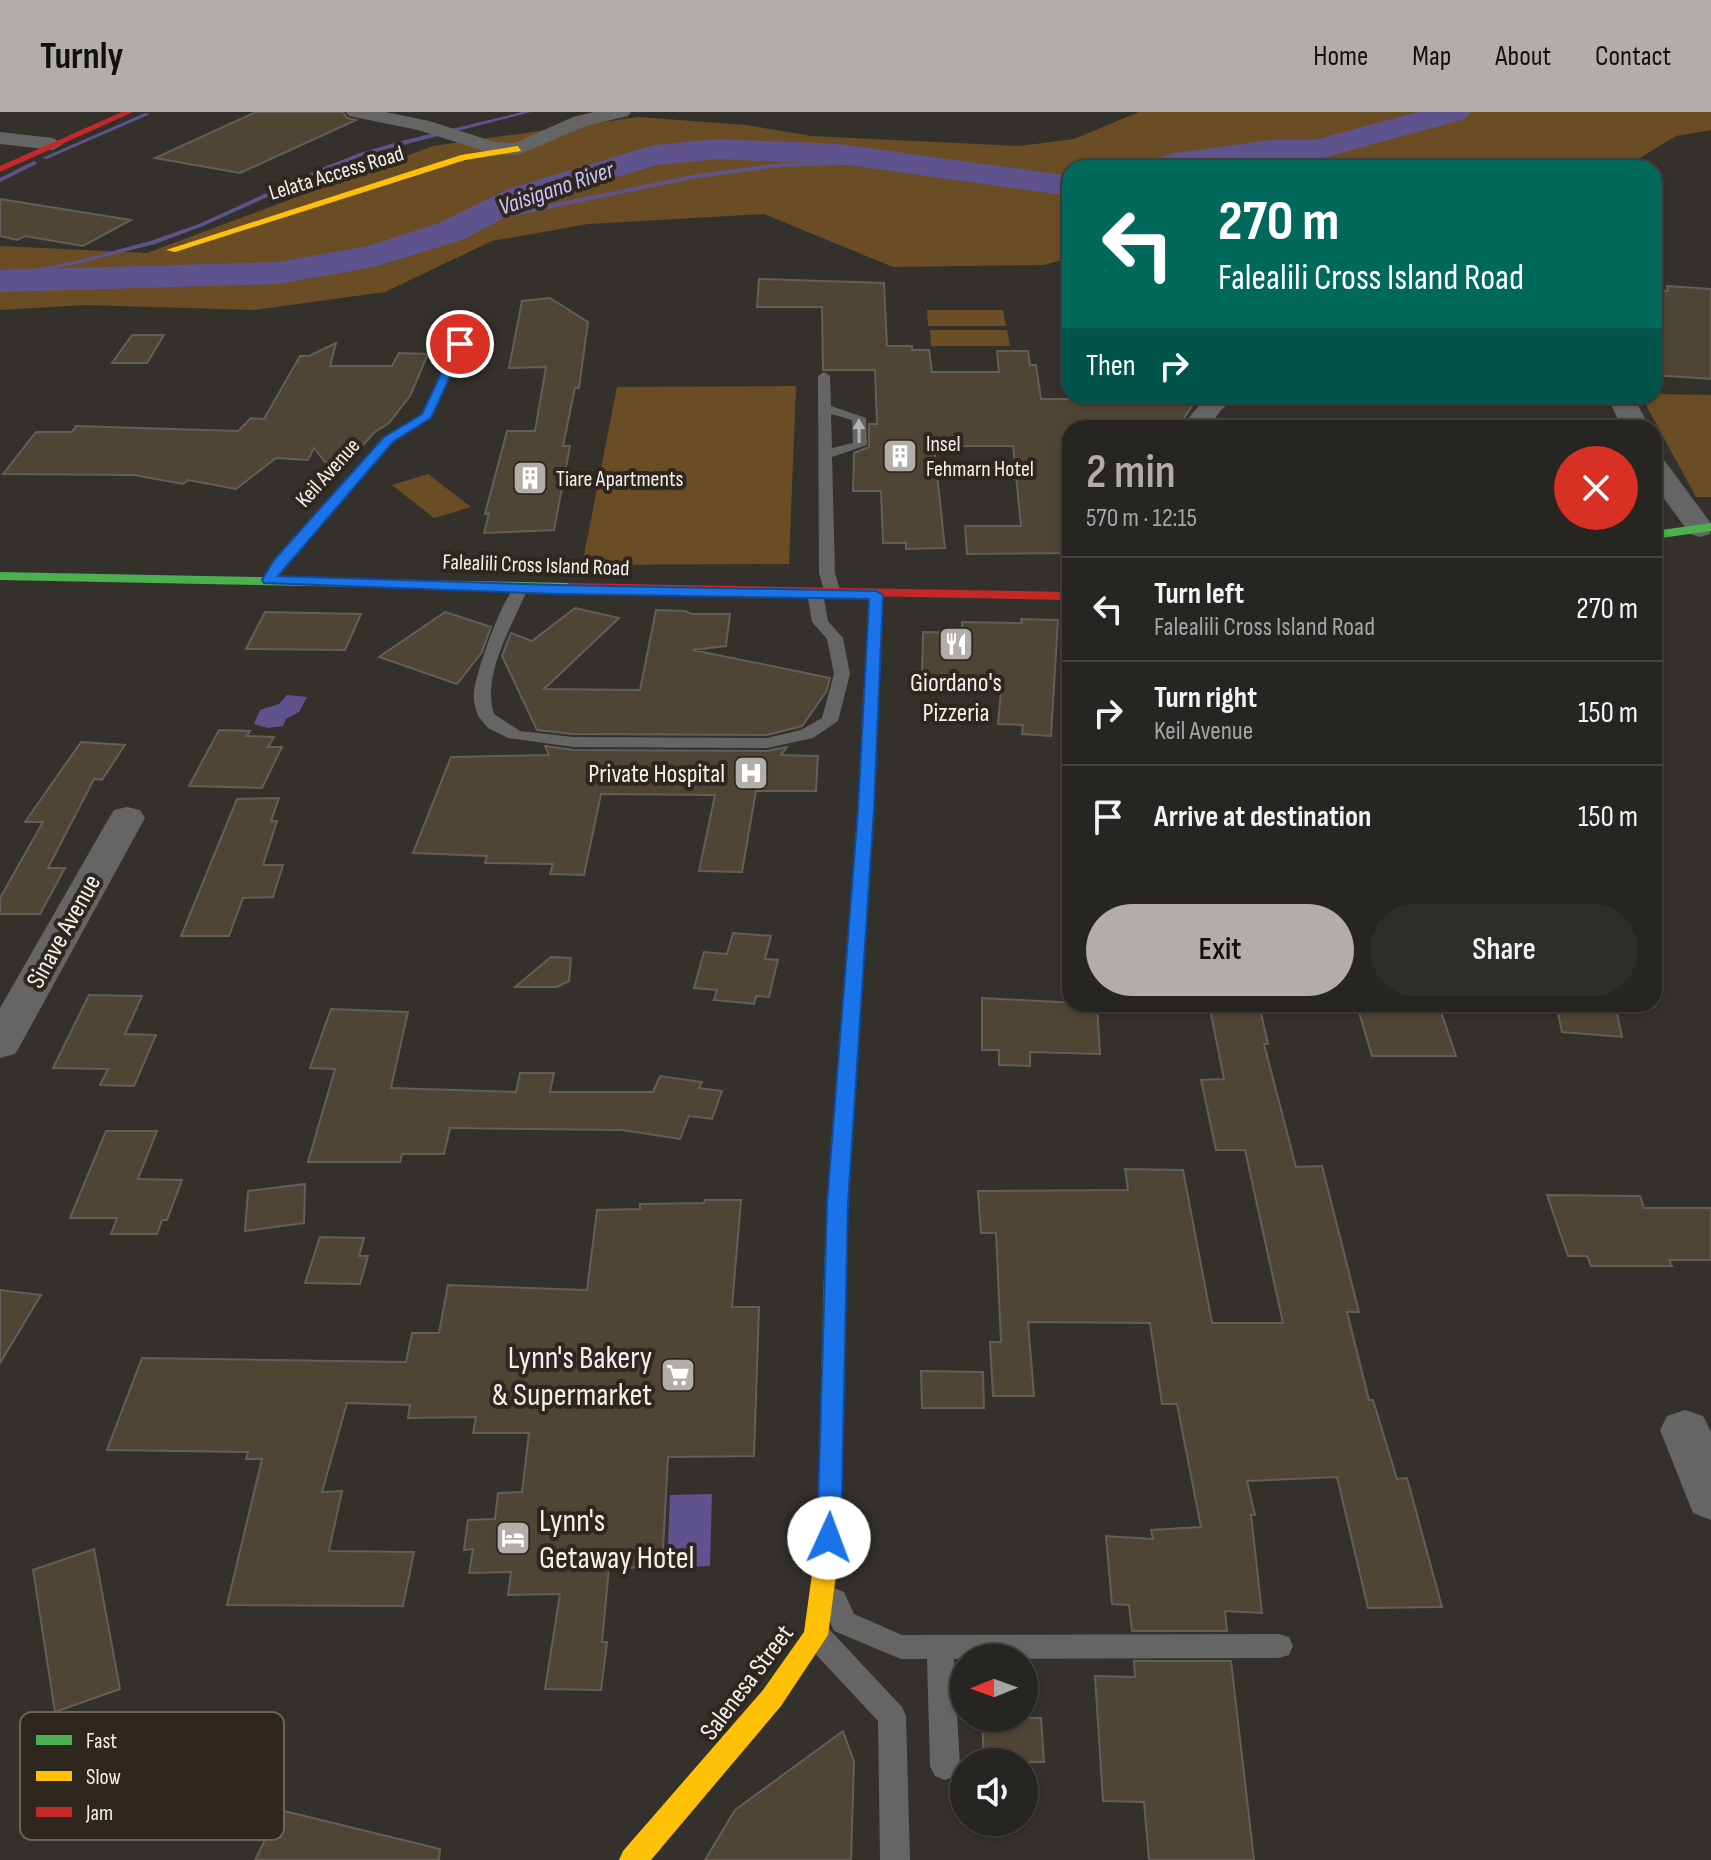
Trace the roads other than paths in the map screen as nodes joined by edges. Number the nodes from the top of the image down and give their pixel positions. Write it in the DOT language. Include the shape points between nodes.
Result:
graph roads {
  1 [pos="129,112"];
  2 [pos="356,112"];
  3 [pos="621,112"];
  4 [pos="0,138"];
  5 [pos="53,144"];
  6 [pos="518,149"];
  7 [pos="0,169"];
  8 [pos="171,250"];
  9 [pos="470,320"];
  10 [pos="824,376"];
  11 [pos="825,408"];
  12 [pos="826,454"];
  13 [pos="1662,476"];
  14 [pos="1705,527"];
  15 [pos="1662,534"];
  16 [pos="0,576"];
  17 [pos="269,580"];
  18 [pos="520,588"];
  19 [pos="824,593"];
  20 [pos="876,595"];
  21 [pos="1062,596"];
  22 [pos="127,818"];
  23 [pos="0,1044"];
  24 [pos="1685,1430"];
  25 [pos="1711,1498"];
  26 [pos="823,1578"];
  27 [pos="816,1635"];
  28 [pos="1279,1646"];
  29 [pos="940,1648"];
  30 [pos="945,1766"];
  31 [pos="633,1860"];
  32 [pos="895,1860"];
  1 -- 5 [label="main road"];
  2 -- 6 [label="street, Lelata Access Road" via="422,125 493,148"];
  3 -- 6 [label="street, Lelata Access Road" via="580,121"];
  4 -- 5 [label="street"];
  5 -- 7 [label="main road"];
  6 -- 8 [label="main road, Lelata Access Road" via="464,157"];
  9 -- 17 [label="main road, Keil Avenue" via="427,416 388,440 278,563"];
  10 -- 11 [label="lane"];
  11 -- 12 [label="lane"];
  12 -- 11 [label="lane, one-way" via="860,445 859,418"];
  12 -- 19 [label="lane"];
  13 -- 14 [label="street"];
  14 -- 15 [label="main road"];
  16 -- 17 [label="main road, Falealili Cross Island Road"];
  17 -- 18 [label="main road, Falealili Cross Island Road"];
  18 -- 19 [label="main road, Falealili Cross Island Road"];
  18 -- 19 [label="lane" via="483,683 482,707 507,731 573,742 767,743 807,734 830,721 842,674 835,638 820,622"];
  19 -- 20 [label="main road, Falealili Cross Island Road"];
  20 -- 21 [label="main road, Falealili Cross Island Road"];
  20 -- 26 [label="main road, Salenesa Street" via="837,1203 830,1512"];
  22 -- 23 [label="street, Sinave Avenue"];
  24 -- 25 [label="street"];
  26 -- 27 [label="main road, Salenesa Street"];
  26 -- 29 [label="lane" via="844,1622 901,1647"];
  27 -- 31 [label="main road, Salenesa Street" via="772,1698"];
  27 -- 32 [label="lane" via="892,1716"];
  28 -- 29 [label="lane"];
  29 -- 30 [label="lane"];
}
